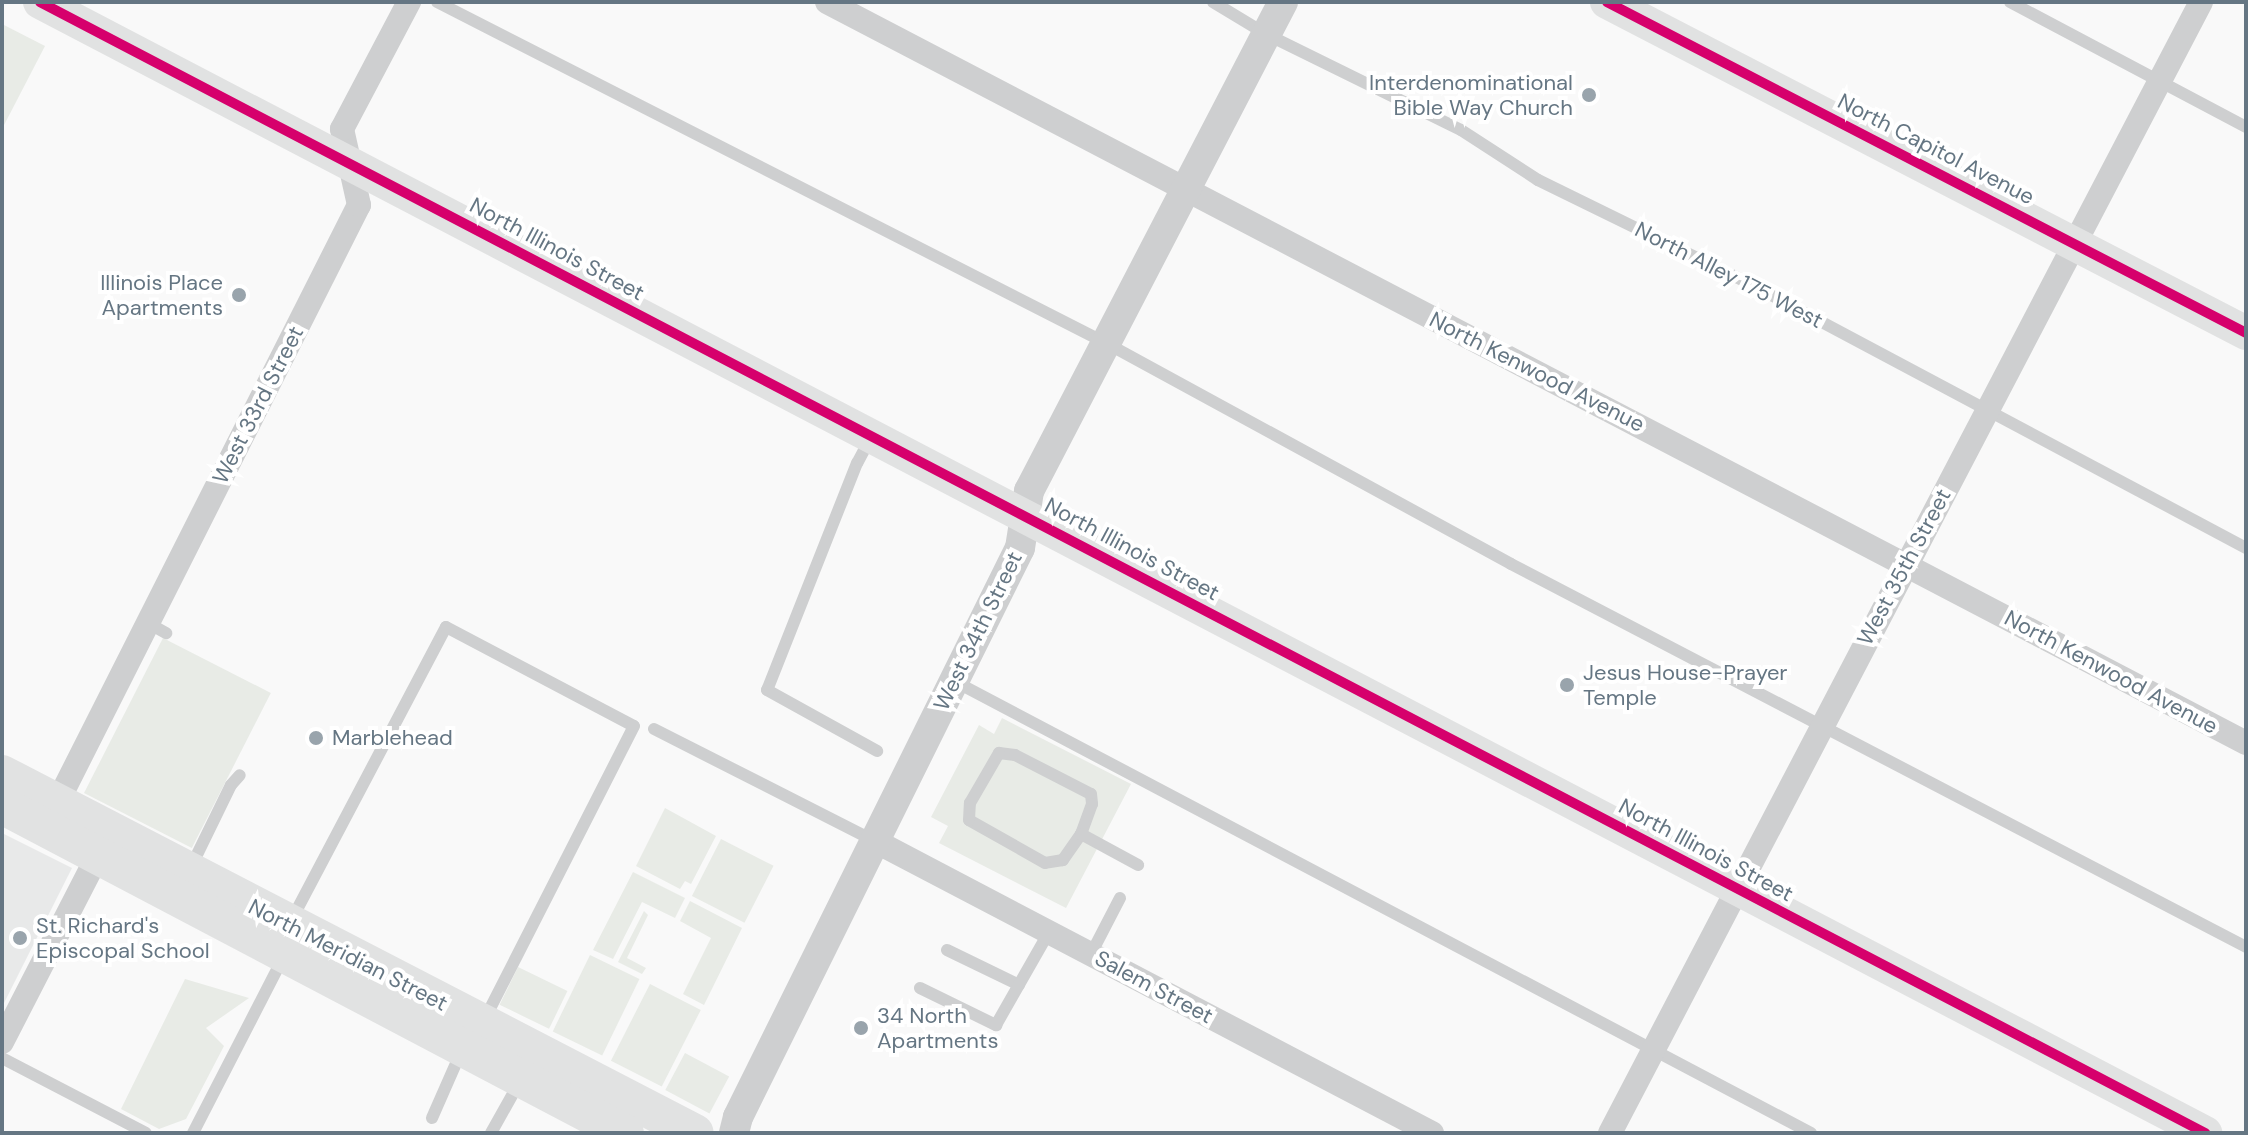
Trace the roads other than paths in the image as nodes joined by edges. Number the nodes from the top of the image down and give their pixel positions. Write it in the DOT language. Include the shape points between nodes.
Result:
graph roads {
  1 [pos="40,2"];
  2 [pos="409,2"];
  3 [pos="437,2"];
  4 [pos="827,2"];
  5 [pos="1213,2"];
  6 [pos="1283,2"];
  7 [pos="1607,2"];
  8 [pos="2010,2"];
  9 [pos="2201,2"];
  10 [pos="1266,34"];
  11 [pos="2159,81"];
  12 [pos="2246,127"];
  13 [pos="351,165"];
  14 [pos="1186,190"];
  15 [pos="2074,243"];
  16 [pos="2246,333"];
  17 [pos="1106,343"];
  18 [pos="1987,410"];
  19 [pos="872,436"];
  20 [pos="1025,516"];
  21 [pos="2246,548"];
  22 [pos="1906,564"];
  23 [pos="954,681"];
  24 [pos="1820,727"];
  25 [pos="654,729"];
  26 [pos="2246,743"];
  27 [pos="877,751"];
  28 [pos="2,774"];
  29 [pos="240,775"];
  30 [pos="57,803"];
  31 [pos="2,805"];
  32 [pos="1081,834"];
  33 [pos="875,841"];
  34 [pos="98,855"];
  35 [pos="1138,865"];
  36 [pos="189,872"];
  37 [pos="1735,888"];
  38 [pos="1120,898"];
  39 [pos="1049,932"];
  40 [pos="287,939"];
  41 [pos="2246,947"];
  42 [pos="947,950"];
  43 [pos="1091,954"];
  44 [pos="1019,985"];
  45 [pos="920,988"];
  46 [pos="473,1035"];
  47 [pos="2,1042"];
  48 [pos="1652,1051"];
  49 [pos="2,1058"];
  50 [pos="522,1076"];
  51 [pos="432,1118"];
  52 [pos="146,1133"];
  53 [pos="193,1133"];
  54 [pos="491,1133"];
  55 [pos="625,1133"];
  56 [pos="695,1133"];
  57 [pos="734,1133"];
  58 [pos="1432,1133"];
  59 [pos="1610,1133"];
  60 [pos="1811,1133"];
  61 [pos="2205,1133"];
  1 -- 13 [label="main road, North Illinois Street"];
  2 -- 13 [label="street, West 33rd Street" via="342,129"];
  3 -- 17 [label="lane"];
  4 -- 14 [label="street, North Kenwood Avenue"];
  5 -- 10 [label="lane, North Alley 175 West"];
  6 -- 10 [label="street, West 34th Street"];
  7 -- 15 [label="main road, North Capitol Avenue"];
  8 -- 11 [label="lane"];
  9 -- 11 [label="street, West 35th Street"];
  10 -- 14 [label="street, West 34th Street"];
  10 -- 18 [label="lane, North Alley 175 West" via="1461,130 1538,180 1756,287"];
  11 -- 12 [label="lane"];
  11 -- 15 [label="street, West 35th Street"];
  13 -- 19 [label="main road, North Illinois Street"];
  13 -- 30 [label="street, West 33rd Street" via="359,205 157,628"];
  14 -- 17 [label="street, West 34th Street"];
  14 -- 22 [label="street, North Kenwood Avenue"];
  15 -- 16 [label="main road, North Capitol Avenue"];
  15 -- 18 [label="street, West 35th Street"];
  17 -- 20 [label="street, West 34th Street" via="1029,491"];
  17 -- 24 [label="lane"];
  18 -- 21 [label="lane, North Alley 175 West"];
  18 -- 22 [label="street, West 35th Street"];
  19 -- 20 [label="main road, North Illinois Street"];
  19 -- 27 [label="lane" via="858,459 767,690"];
  20 -- 23 [label="street, West 34th Street" via="1020,548"];
  20 -- 37 [label="main road, North Illinois Street"];
  22 -- 24 [label="street, West 35th Street"];
  22 -- 26 [label="street, North Kenwood Avenue"];
  23 -- 33 [label="street, West 34th Street"];
  23 -- 48 [label="lane"];
  24 -- 37 [label="street, West 35th Street"];
  24 -- 41 [label="lane"];
  25 -- 33 [label="lane"];
  28 -- 30 [label="main road, North Meridian Street"];
  29 -- 36 [label="lane"];
  30 -- 36 [label="main road, North Meridian Street"];
  31 -- 34 [label="main road, North Meridian Street"];
  32 -- 32 [label="lane" via="1091,794 1015,755 999,753 993,758 967,812 974,825 1045,863 1063,860"];
  32 -- 35 [label="lane"];
  33 -- 39 [label="street, Salem Street"];
  33 -- 57 [label="street, West 34th Street"];
  34 -- 40 [label="main road, North Meridian Street"];
  34 -- 47 [label="street"];
  36 -- 40 [label="main road, North Meridian Street"];
  37 -- 48 [label="street, West 35th Street"];
  37 -- 61 [label="main road, North Illinois Street"];
  38 -- 43 [label="lane"];
  39 -- 43 [label="street, Salem Street"];
  39 -- 44 [label="lane"];
  40 -- 46 [label="main road, North Meridian Street"];
  40 -- 46 [label="lane" via="446,627 634,726"];
  40 -- 53 [label="lane"];
  42 -- 44 [label="lane"];
  43 -- 58 [label="street, Salem Street"];
  44 -- 45 [label="lane" via="996,1025"];
  46 -- 50 [label="main road, North Meridian Street"];
  46 -- 51 [label="lane"];
  46 -- 56 [label="main road, North Meridian Street"];
  48 -- 59 [label="street, West 35th Street"];
  48 -- 60 [label="lane"];
  49 -- 52 [label="lane"];
  50 -- 54 [label="lane"];
  50 -- 55 [label="main road, North Meridian Street"];
}
